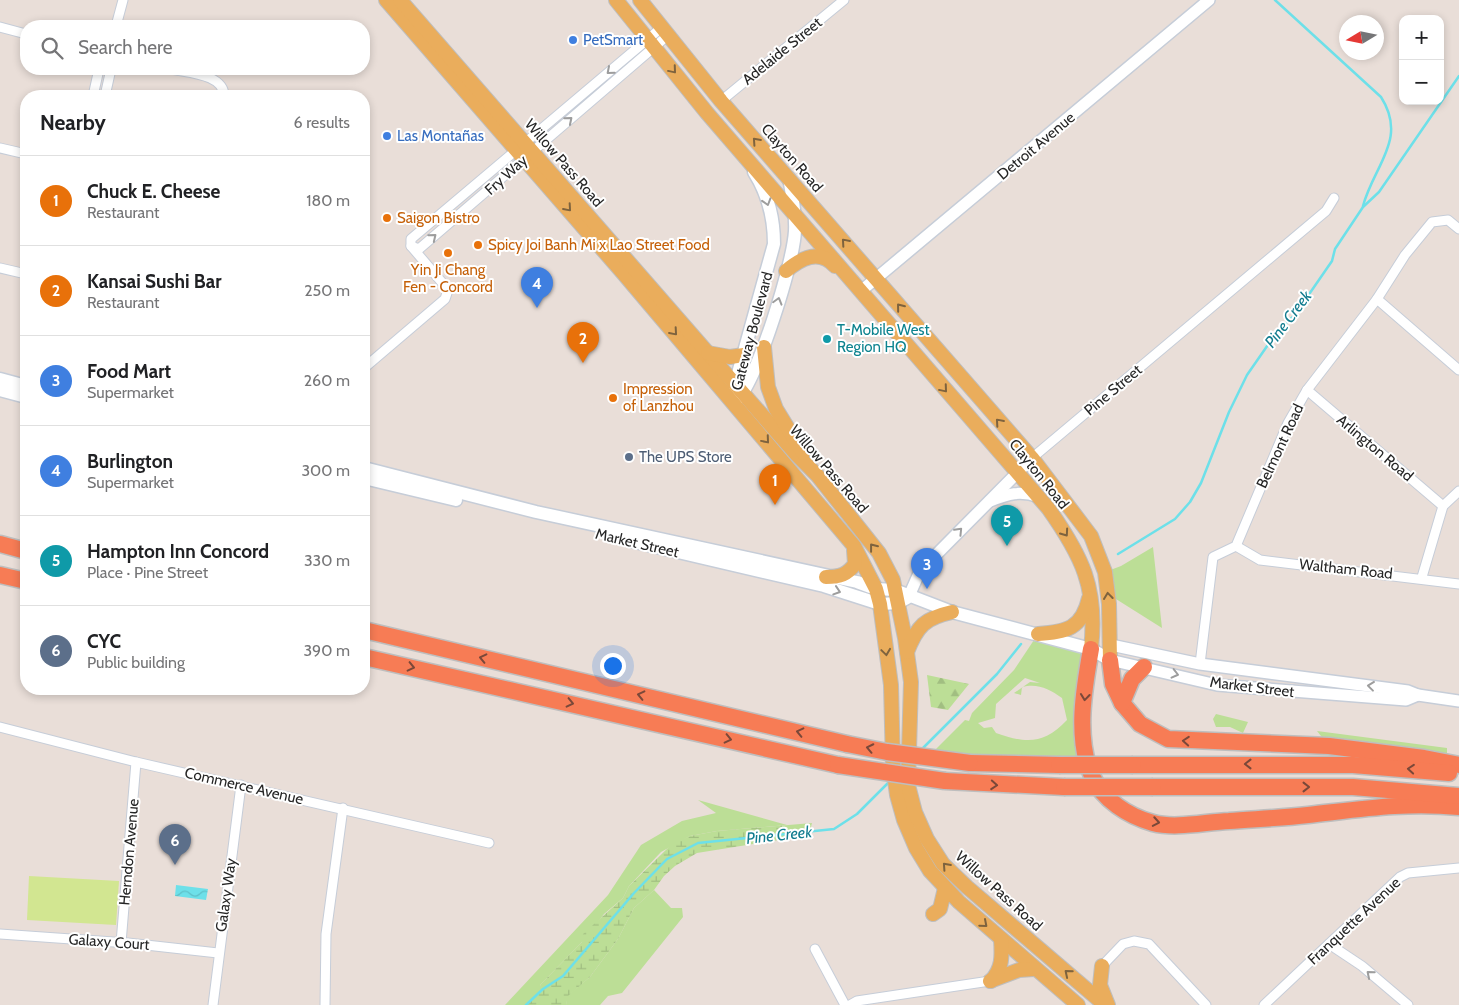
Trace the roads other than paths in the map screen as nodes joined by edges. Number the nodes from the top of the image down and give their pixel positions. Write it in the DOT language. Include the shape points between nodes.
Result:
graph roads {
  1 [pos="122,0"];
  2 [pos="386,0"];
  3 [pos="400,0"];
  4 [pos="616,0"];
  5 [pos="640,0"];
  6 [pos="844,0"];
  7 [pos="1206,1"];
  8 [pos="117,20"];
  9 [pos="0,27"];
  10 [pos="20,32"];
  11 [pos="664,32"];
  12 [pos="651,44"];
  13 [pos="98,75"];
  14 [pos="110,75"];
  15 [pos="198,75"];
  16 [pos="94,90"];
  17 [pos="106,90"];
  18 [pos="224,90"];
  19 [pos="721,101"];
  20 [pos="0,148"];
  21 [pos="740,150"];
  22 [pos="525,151"];
  23 [pos="20,153"];
  24 [pos="789,178"];
  25 [pos="1334,198"];
  26 [pos="795,212"];
  27 [pos="1459,230"];
  28 [pos="411,246"];
  29 [pos="612,260"];
  30 [pos="0,268"];
  31 [pos="786,271"];
  32 [pos="20,273"];
  33 [pos="877,279"];
  34 [pos="650,286"];
  35 [pos="863,292"];
  36 [pos="1377,299"];
  37 [pos="889,321"];
  38 [pos="923,335"];
  39 [pos="764,348"];
  40 [pos="708,353"];
  41 [pos="744,355"];
  42 [pos="370,363"];
  43 [pos="1459,370"];
  44 [pos="0,379"];
  45 [pos="20,384"];
  46 [pos="0,390"];
  47 [pos="1307,390"];
  48 [pos="738,393"];
  49 [pos="20,395"];
  50 [pos="1032,458"];
  51 [pos="370,470"];
  52 [pos="1018,470"];
  53 [pos="817,475"];
  54 [pos="370,479"];
  55 [pos="1459,491"];
  56 [pos="1039,497"];
  57 [pos="986,503"];
  58 [pos="1443,506"];
  59 [pos="0,544"];
  60 [pos="854,546"];
  61 [pos="1236,546"];
  62 [pos="696,547"];
  63 [pos="20,549"];
  64 [pos="772,564"];
  65 [pos="735,566"];
  66 [pos="0,575"];
  67 [pos="826,577"];
  68 [pos="1422,577"];
  69 [pos="20,580"];
  70 [pos="1459,584"];
  71 [pos="876,589"];
  72 [pos="1090,595"];
  73 [pos="901,596"];
  74 [pos="880,604"];
  75 [pos="952,612"];
  76 [pos="370,631"];
  77 [pos="1038,634"];
  78 [pos="1091,649"];
  79 [pos="1110,652"];
  80 [pos="906,653"];
  81 [pos="370,658"];
  82 [pos="1200,664"];
  83 [pos="1144,667"];
  84 [pos="1418,695"];
  85 [pos="1459,701"];
  86 [pos="1122,703"];
  87 [pos="0,727"];
  88 [pos="136,762"];
  89 [pos="1459,765"];
  90 [pos="901,770"];
  91 [pos="1459,774"];
  92 [pos="241,785"];
  93 [pos="1459,796"];
  94 [pos="1459,807"];
  95 [pos="343,808"];
  96 [pos="489,843"];
  97 [pos="1459,868"];
  98 [pos="945,888"];
  99 [pos="933,914"];
  100 [pos="0,934"];
  101 [pos="1002,939"];
  102 [pos="121,943"];
  103 [pos="1329,944"];
  104 [pos="815,949"];
  105 [pos="218,953"];
  106 [pos="1102,966"];
  107 [pos="1034,969"];
  108 [pos="990,981"];
  109 [pos="213,1005"];
  110 [pos="325,1005"];
  111 [pos="845,1005"];
  112 [pos="850,1005"];
  113 [pos="1078,1005"];
  114 [pos="1106,1005"];
  115 [pos="1206,1005"];
  116 [pos="1264,1005"];
  117 [pos="1408,1005"];
  1 -- 8 [label="street"];
  2 -- 22 [label="main road, Willow Pass Road"];
  3 -- 22 [label="main road, Willow Pass Road"];
  4 -- 12 [label="main road, Clayton Road"];
  5 -- 11 [label="main road, Clayton Road"];
  6 -- 19 [label="street, Adelaide Street"];
  7 -- 33 [label="street, Detroit Avenue"];
  9 -- 10 [label="street"];
  11 -- 12 [label="street, Fry Way"];
  11 -- 19 [label="main road, Clayton Road"];
  12 -- 21 [label="main road, Clayton Road, one-way"];
  12 -- 22 [label="street, Fry Way"];
  13 -- 16 [label="street"];
  14 -- 17 [label="street"];
  15 -- 18 [label="street" via="211,78"];
  24 -- 19 [label="main road, Clayton Road, one-way"];
  20 -- 23 [label="street"];
  21 -- 26 [label="main road, Clayton Road"];
  21 -- 41 [label="main road, Gateway Boulevard, one-way" via="760,181 774,225 774,244"];
  22 -- 28 [label="street, Fry Way" via="411,239"];
  28 -- 22 [label="street, Fry Way, one-way" via="419,249"];
  22 -- 29 [label="main road, Willow Pass Road, one-way"];
  22 -- 34 [label="main road, Willow Pass Road"];
  24 -- 26 [label="main road, Gateway Boulevard"];
  33 -- 24 [label="main road, Clayton Road, one-way"];
  25 -- 50 [label="street, Pine Street" via="1326,211"];
  26 -- 31 [label="main road, Gateway Boulevard" via="794,240"];
  26 -- 35 [label="main road, Clayton Road"];
  27 -- 36 [label="street, Belmont Road" via="1448,220 1432,222 1405,255"];
  28 -- 42 [label="street" via="445,286 445,299"];
  29 -- 34 [label="main road" via="643,289"];
  29 -- 48 [label="main road, Willow Pass Road, one-way"];
  30 -- 32 [label="street"];
  31 -- 35 [label="main road" via="799,260 820,256"];
  39 -- 31 [label="main road, Gateway Boulevard, one-way"];
  33 -- 35 [label="street, Detroit Avenue"];
  38 -- 33 [label="main road, Clayton Road, one-way"];
  34 -- 40 [label="main road, Willow Pass Road"];
  35 -- 37 [label="main road, Clayton Road"];
  36 -- 43 [label="street"];
  36 -- 47 [label="street, Belmont Road"];
  37 -- 38 [label="main road, Clayton Road"];
  37 -- 52 [label="main road, Clayton Road, one-way" via="945,391"];
  50 -- 38 [label="main road, Clayton Road, one-way"];
  39 -- 48 [label="main road, Gateway Boulevard"];
  39 -- 53 [label="main road" via="768,387 776,409"];
  40 -- 41 [label="main road" via="730,357"];
  40 -- 48 [label="main road, Willow Pass Road"];
  41 -- 48 [label="main road, Gateway Boulevard"];
  44 -- 45 [label="main road"];
  46 -- 49 [label="main road"];
  47 -- 58 [label="street, Arlington Road"];
  47 -- 61 [label="street, Belmont Road" via="1288,423"];
  48 -- 53 [label="main road, Willow Pass Road"];
  48 -- 60 [label="main road, Willow Pass Road, one-way"];
  50 -- 52 [label="street, Pine Street"];
  79 -- 50 [label="main road, Clayton Road, one-way" via="1105,572 1091,536"];
  51 -- 62 [label="main road, Market Street" via="536,512"];
  52 -- 56 [label="main road, Clayton Road"];
  52 -- 57 [label="street, Pine Street"];
  73 -- 53 [label="main road, Willow Pass Road, one-way" via="878,553"];
  54 -- 65 [label="main road, Market Street"];
  55 -- 58 [label="street"];
  56 -- 57 [label="street" via="1027,492 1013,492"];
  56 -- 72 [label="main road, Clayton Road, one-way" via="1073,543"];
  73 -- 57 [label="street, Pine Street, one-way" via="920,571"];
  58 -- 68 [label="street"];
  59 -- 63 [label="highway"];
  60 -- 67 [label="main road" via="855,564 849,572 840,577"];
  60 -- 71 [label="main road, Willow Pass Road"];
  61 -- 68 [label="street, Waltham Road" via="1260,560"];
  61 -- 82 [label="street" via="1213,557"];
  62 -- 64 [label="main road, Market Street"];
  62 -- 65 [label="main road" via="728,559"];
  64 -- 65 [label="main road" via="760,566 740,562"];
  64 -- 67 [label="main road, Market Street"];
  65 -- 74 [label="main road, Market Street, one-way" via="824,586"];
  66 -- 69 [label="highway"];
  67 -- 71 [label="main road, Market Street"];
  68 -- 70 [label="street, Waltham Road"];
  71 -- 73 [label="main road, Market Street"];
  71 -- 74 [label="main road, Willow Pass Road"];
  72 -- 77 [label="main road" via="1087,609 1075,626 1057,633"];
  72 -- 78 [label="main road, Clayton Road"];
  73 -- 74 [label="main road, Market Street"];
  73 -- 75 [label="main road, Market Street"];
  73 -- 80 [label="main road, Willow Pass Road"];
  74 -- 90 [label="main road, Willow Pass Road, one-way"];
  75 -- 77 [label="main road, Market Street"];
  75 -- 80 [label="main road" via="924,622"];
  91 -- 76 [label="highway, one-way, bridge" via="1353,765 970,763 847,744"];
  77 -- 78 [label="main road, Market Street"];
  78 -- 79 [label="main road, Market Street"];
  78 -- 94 [label="highway, one-way" via="1084,713 1084,755 1092,777 1104,794 1134,817 1155,824 1179,824 1307,815 1382,805"];
  79 -- 82 [label="street, Market Street"];
  79 -- 83 [label="street, Market Street"];
  79 -- 86 [label="highway" via="1113,684"];
  80 -- 90 [label="main road, Willow Pass Road" via="911,694"];
  81 -- 93 [label="highway, one-way, bridge" via="838,764 945,781 1064,787 1353,787"];
  84 -- 82 [label="street, Market Street, one-way" via="1408,691"];
  83 -- 84 [label="street, Market Street, one-way" via="1217,685 1406,700"];
  83 -- 86 [label="highway" via="1132,678"];
  84 -- 85 [label="street, Market Street"];
  89 -- 86 [label="highway, one-way" via="1329,746 1168,739 1140,724"];
  87 -- 88 [label="street, Commerce Avenue"];
  88 -- 92 [label="street, Commerce Avenue"];
  88 -- 102 [label="street, Herndon Avenue"];
  90 -- 98 [label="main road, Willow Pass Road" via="904,820 916,848"];
  114 -- 90 [label="main road, Willow Pass Road, one-way" via="943,864 927,839"];
  92 -- 95 [label="street, Commerce Avenue"];
  92 -- 105 [label="street, Galaxy Way"];
  95 -- 96 [label="street, Commerce Avenue"];
  95 -- 110 [label="street" via="326,934"];
  97 -- 103 [label="street, Franquette Avenue" via="1408,873 1400,877"];
  98 -- 99 [label="main road" via="940,909"];
  98 -- 101 [label="main road, Willow Pass Road, one-way"];
  100 -- 102 [label="street, Galaxy Court"];
  101 -- 107 [label="main road, Willow Pass Road"];
  101 -- 108 [label="main road" via="1003,959 998,973"];
  102 -- 105 [label="street, Galaxy Court"];
  103 -- 116 [label="street, Franquette Avenue"];
  117 -- 103 [label="street, one-way" via="1362,966"];
  104 -- 111 [label="street"];
  105 -- 109 [label="street, Galaxy Way"];
  106 -- 114 [label="main road" via="1100,985"];
  106 -- 115 [label="street" via="1123,944 1134,941 1149,944"];
  107 -- 108 [label="main road" via="1018,970"];
  107 -- 113 [label="main road, Willow Pass Road"];
  108 -- 112 [label="street" via="857,1001"];
}
